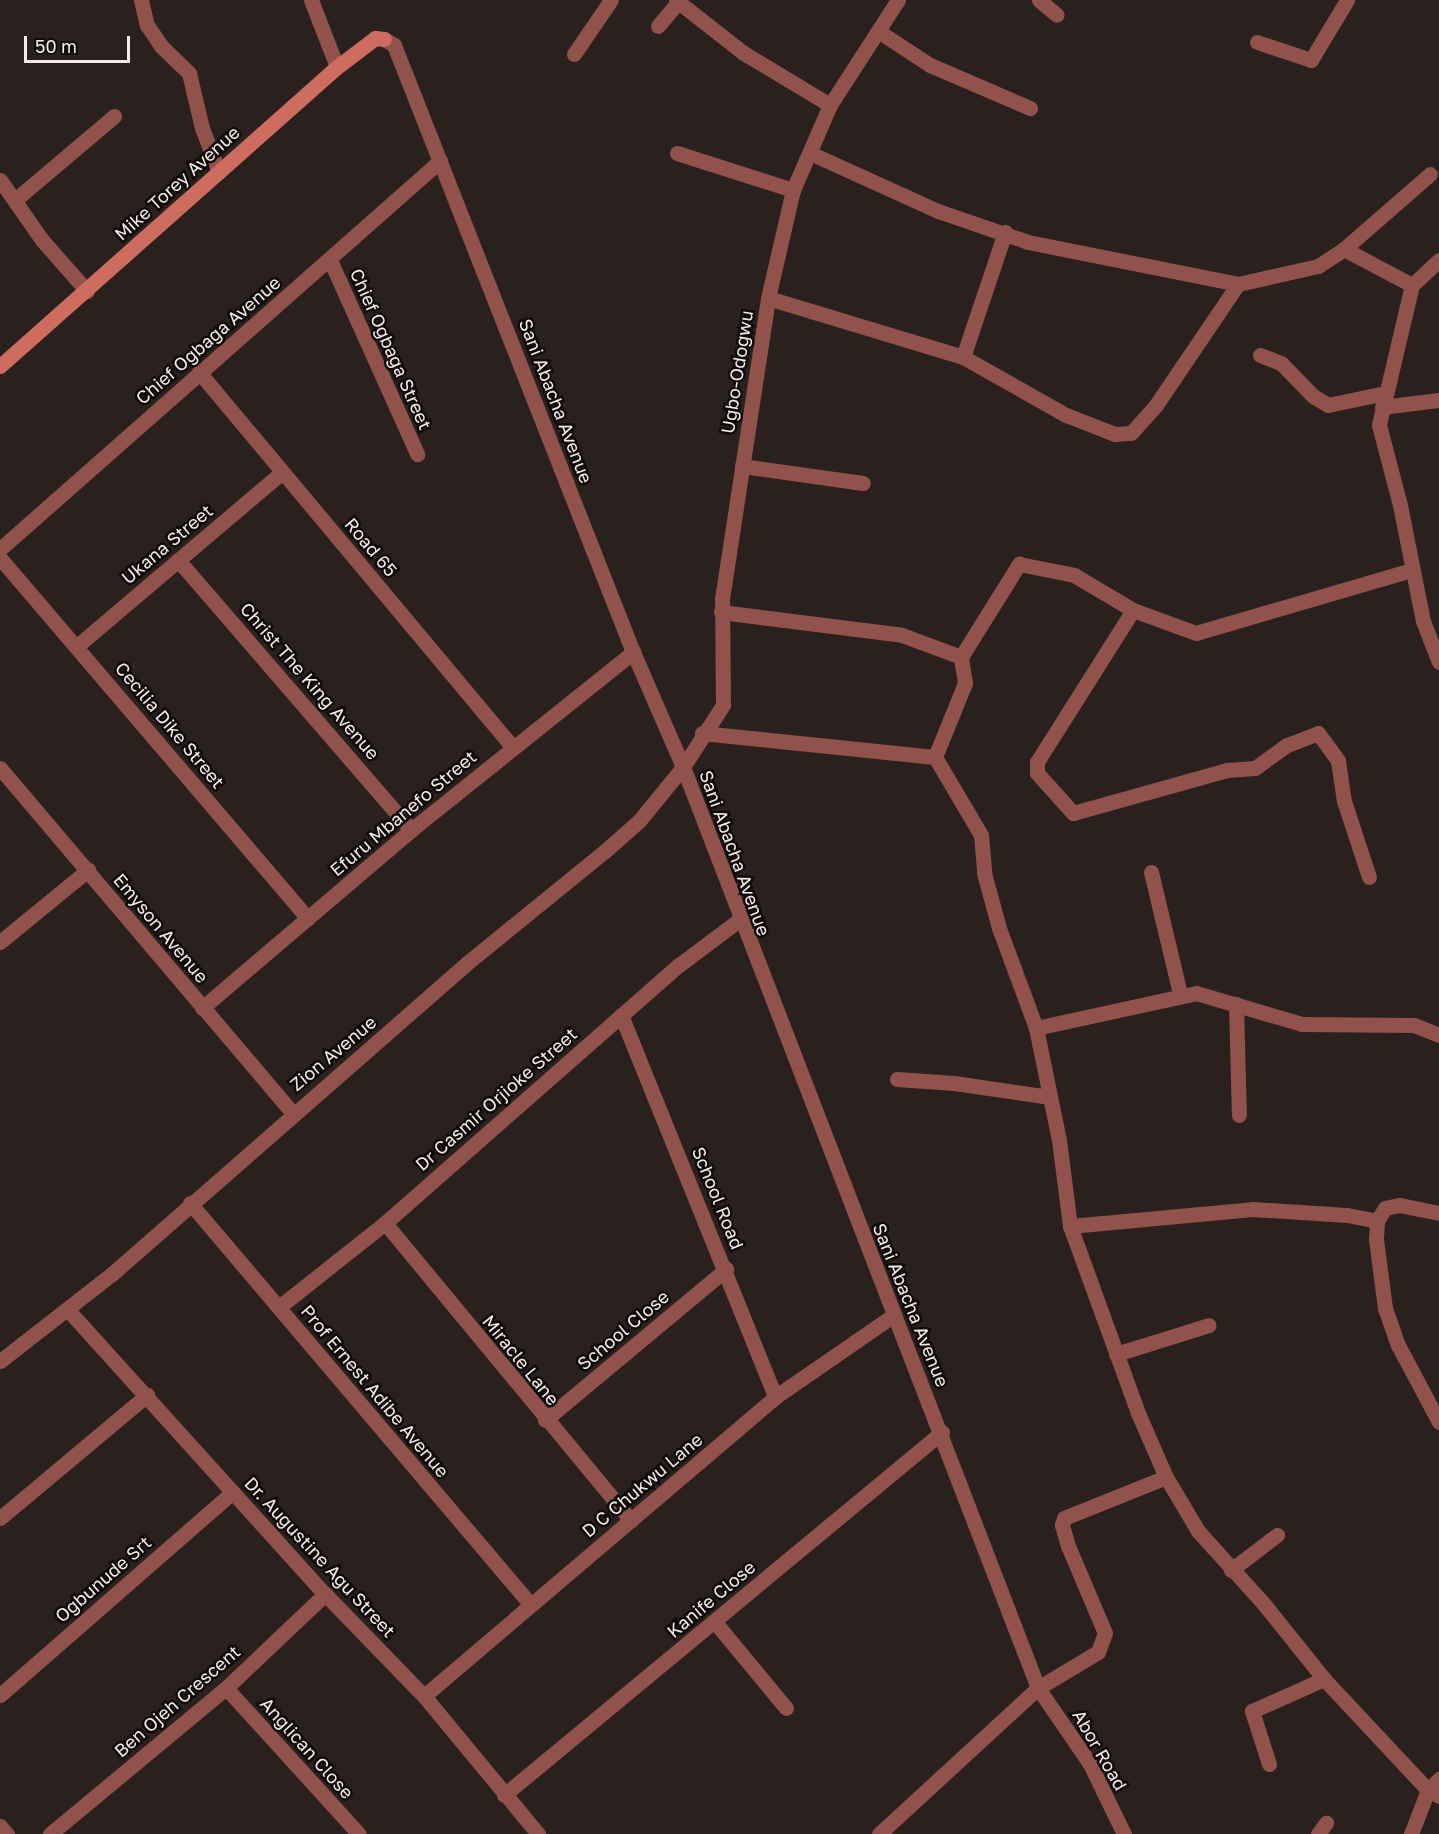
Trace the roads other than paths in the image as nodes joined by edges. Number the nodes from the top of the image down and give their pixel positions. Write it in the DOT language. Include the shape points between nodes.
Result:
graph roads {
  1 [pos="141,0"];
  2 [pos="311,0"];
  3 [pos="611,0"];
  4 [pos="898,0"];
  5 [pos="1040,0"];
  6 [pos="1347,0"];
  7 [pos="680,2"];
  8 [pos="1057,15"];
  9 [pos="658,26"];
  10 [pos="878,32"];
  11 [pos="384,39"];
  12 [pos="1257,42"];
  13 [pos="574,54"];
  14 [pos="337,67"];
  15 [pos="830,105"];
  16 [pos="1030,108"];
  17 [pos="114,116"];
  18 [pos="677,153"];
  19 [pos="810,153"];
  20 [pos="440,161"];
  21 [pos="219,172"];
  22 [pos="1430,174"];
  23 [pos="0,180"];
  24 [pos="793,190"];
  25 [pos="15,200"];
  26 [pos="1005,232"];
  27 [pos="1344,249"];
  28 [pos="330,260"];
  29 [pos="1439,260"];
  30 [pos="1238,284"];
  31 [pos="1412,285"];
  32 [pos="87,291"];
  33 [pos="768,298"];
  34 [pos="1260,354"];
  35 [pos="963,357"];
  36 [pos="0,366"];
  37 [pos="199,372"];
  38 [pos="1384,400"];
  39 [pos="1439,400"];
  40 [pos="417,454"];
  41 [pos="742,466"];
  42 [pos="282,472"];
  43 [pos="863,483"];
  44 [pos="0,549"];
  45 [pos="0,558"];
  46 [pos="178,560"];
  47 [pos="1412,570"];
  48 [pos="1133,610"];
  49 [pos="721,612"];
  50 [pos="77,646"];
  51 [pos="633,652"];
  52 [pos="962,657"];
  53 [pos="1439,662"];
  54 [pos="702,733"];
  55 [pos="513,747"];
  56 [pos="935,757"];
  57 [pos="683,767"];
  58 [pos="0,768"];
  59 [pos="411,830"];
  60 [pos="88,870"];
  61 [pos="1151,872"];
  62 [pos="1370,877"];
  63 [pos="309,918"];
  64 [pos="739,920"];
  65 [pos="0,942"];
  66 [pos="1180,994"];
  67 [pos="1236,1004"];
  68 [pos="202,1008"];
  69 [pos="621,1015"];
  70 [pos="1036,1028"];
  71 [pos="1439,1035"];
  72 [pos="897,1079"];
  73 [pos="1050,1097"];
  74 [pos="293,1113"];
  75 [pos="1239,1115"];
  76 [pos="190,1203"];
  77 [pos="1439,1213"];
  78 [pos="1377,1221"];
  79 [pos="384,1223"];
  80 [pos="1070,1226"];
  81 [pos="726,1269"];
  82 [pos="279,1307"];
  83 [pos="68,1310"];
  84 [pos="894,1315"];
  85 [pos="1209,1325"];
  86 [pos="1116,1354"];
  87 [pos="0,1360"];
  88 [pos="147,1395"];
  89 [pos="775,1397"];
  90 [pos="545,1420"];
  91 [pos="1439,1422"];
  92 [pos="942,1432"];
  93 [pos="1166,1476"];
  94 [pos="232,1492"];
  95 [pos="0,1518"];
  96 [pos="630,1520"];
  97 [pos="1278,1535"];
  98 [pos="1231,1570"];
  99 [pos="325,1594"];
  100 [pos="531,1605"];
  101 [pos="714,1621"];
  102 [pos="1324,1679"];
  103 [pos="226,1688"];
  104 [pos="1038,1688"];
  105 [pos="0,1695"];
  106 [pos="424,1696"];
  107 [pos="786,1708"];
  108 [pos="1269,1764"];
  109 [pos="1439,1779"];
  110 [pos="1434,1793"];
  111 [pos="504,1795"];
  112 [pos="0,1826"];
  113 [pos="886,1831"];
  114 [pos="7,1834"];
  115 [pos="50,1834"];
  116 [pos="359,1834"];
  117 [pos="538,1834"];
  118 [pos="1124,1834"];
  119 [pos="1411,1834"];
  1 -- 21 [label="street" via="147,25 160,46 189,73 202,128"];
  2 -- 14 [label="street"];
  3 -- 13 [label="street"];
  4 -- 10 [label="street, Ugbo-Odogwu"];
  5 -- 8 [label="street"];
  6 -- 12 [label="street" via="1311,60"];
  7 -- 9 [label="street"];
  7 -- 15 [label="street" via="742,52"];
  10 -- 15 [label="street, Ugbo-Odogwu"];
  10 -- 16 [label="street" via="930,65"];
  11 -- 14 [label="main road, Mike Torey Avenue" via="375,38"];
  11 -- 20 [label="street, Sani Abacha Avenue" via="394,45"];
  14 -- 21 [label="main road, Mike Torey Avenue"];
  15 -- 19 [label="street, Ugbo-Odogwu"];
  17 -- 25 [label="street"];
  18 -- 24 [label="street"];
  19 -- 24 [label="street, Ugbo-Odogwu"];
  19 -- 26 [label="street" via="938,211"];
  20 -- 28 [label="street, Chief Ogbaga Avenue"];
  20 -- 51 [label="street, Sani Abacha Avenue"];
  21 -- 32 [label="main road, Mike Torey Avenue"];
  22 -- 27 [label="street"];
  23 -- 25 [label="street"];
  24 -- 33 [label="street, Ugbo-Odogwu"];
  25 -- 32 [label="street"];
  26 -- 30 [label="street" via="1028,242"];
  26 -- 35 [label="street"];
  27 -- 30 [label="street" via="1318,266"];
  27 -- 31 [label="street"];
  28 -- 37 [label="street, Chief Ogbaga Avenue"];
  28 -- 40 [label="street, Chief Ogbaga Street"];
  29 -- 31 [label="street"];
  30 -- 35 [label="street" via="1156,405 1131,433 1115,434 1066,415"];
  31 -- 38 [label="street"];
  32 -- 36 [label="main road, Mike Torey Avenue"];
  33 -- 35 [label="street"];
  33 -- 41 [label="street, Ugbo-Odogwu"];
  34 -- 38 [label="street" via="1281,363 1312,396 1328,405"];
  37 -- 42 [label="street, Road 65"];
  37 -- 44 [label="street, Chief Ogbaga Avenue"];
  38 -- 39 [label="street"];
  38 -- 47 [label="street" via="1381,442 1400,504"];
  41 -- 43 [label="street"];
  41 -- 49 [label="street, Ugbo-Odogwu"];
  42 -- 46 [label="street, Ukana Street"];
  42 -- 55 [label="street, Road 65"];
  45 -- 50 [label="street, Cecilia Dike Street"];
  46 -- 50 [label="street, Ukana Street"];
  46 -- 59 [label="street, Christ The King Avenue"];
  47 -- 48 [label="street" via="1196,633"];
  47 -- 53 [label="street" via="1426,634"];
  48 -- 52 [label="street" via="1074,575 1019,564"];
  48 -- 62 [label="street" via="1037,762 1037,773 1073,813 1227,770 1255,768 1287,746 1318,733 1338,761 1344,801"];
  49 -- 52 [label="street" via="902,635"];
  49 -- 54 [label="street, Ugbo-Odogwu" via="723,705"];
  50 -- 63 [label="street, Cecilia Dike Street"];
  51 -- 55 [label="street, Efuru Mbanefo Street"];
  51 -- 57 [label="street, Sani Abacha Avenue"];
  52 -- 56 [label="street" via="965,683"];
  54 -- 56 [label="street"];
  54 -- 57 [label="street, Ugbo-Odogwu"];
  55 -- 59 [label="street, Efuru Mbanefo Street"];
  56 -- 70 [label="street" via="981,835 984,873 999,928"];
  57 -- 64 [label="street, Sani Abacha Avenue"];
  57 -- 74 [label="street, Zion Avenue" via="631,829"];
  58 -- 60 [label="street, Emyson Avenue"];
  59 -- 63 [label="street, Efuru Mbanefo Street"];
  60 -- 65 [label="street"];
  60 -- 68 [label="street, Emyson Avenue"];
  61 -- 66 [label="street"];
  63 -- 68 [label="street, Efuru Mbanefo Street"];
  64 -- 69 [label="street, Dr Casmir Orjioke Street" via="678,965"];
  64 -- 84 [label="street, Sani Abacha Avenue"];
  66 -- 67 [label="street" via="1196,993"];
  66 -- 70 [label="street"];
  67 -- 71 [label="street" via="1302,1024 1414,1025"];
  67 -- 75 [label="street"];
  68 -- 74 [label="street, Emyson Avenue"];
  69 -- 79 [label="street, Dr Casmir Orjioke Street"];
  69 -- 81 [label="street, School Road"];
  70 -- 73 [label="street"];
  72 -- 73 [label="street"];
  73 -- 80 [label="street"];
  74 -- 76 [label="street, Zion Avenue"];
  76 -- 82 [label="street, Prof Ernest Adibe Avenue"];
  76 -- 83 [label="street, Zion Avenue"];
  77 -- 78 [label="street" via="1399,1205 1385,1208"];
  78 -- 80 [label="street" via="1347,1215 1252,1209"];
  78 -- 91 [label="street" via="1377,1254 1385,1308 1398,1345"];
  79 -- 82 [label="street, Dr Casmir Orjioke Street"];
  79 -- 90 [label="street, Miracle Lane"];
  80 -- 86 [label="street"];
  81 -- 89 [label="street, School Road"];
  81 -- 90 [label="street, School Close"];
  82 -- 100 [label="street, Prof Ernest Adibe Avenue"];
  83 -- 87 [label="street, Zion Avenue"];
  83 -- 88 [label="street, Dr. Augustine Agu Street"];
  84 -- 89 [label="street, D C Chukwu Lane"];
  84 -- 92 [label="street, Sani Abacha Avenue"];
  85 -- 86 [label="street"];
  86 -- 93 [label="street"];
  88 -- 94 [label="street, Dr. Augustine Agu Street"];
  88 -- 95 [label="street"];
  89 -- 96 [label="street, D C Chukwu Lane"];
  90 -- 96 [label="street, Miracle Lane"];
  92 -- 101 [label="street, Kanife Close"];
  92 -- 104 [label="street, Sani Abacha Avenue"];
  93 -- 98 [label="street" via="1198,1531"];
  93 -- 104 [label="street" via="1064,1518 1068,1546 1105,1633 1098,1652"];
  94 -- 99 [label="street, Dr. Augustine Agu Street"];
  94 -- 105 [label="street, Ogbunude Srt"];
  96 -- 100 [label="street, D C Chukwu Lane"];
  97 -- 98 [label="street"];
  98 -- 102 [label="street" via="1263,1602"];
  99 -- 103 [label="street, Ben Ojeh Crescent"];
  99 -- 106 [label="street, Dr. Augustine Agu Street"];
  100 -- 106 [label="street, D C Chukwu Lane"];
  101 -- 107 [label="street"];
  101 -- 111 [label="street, Kanife Close"];
  102 -- 108 [label="street" via="1252,1711"];
  102 -- 110 [label="street"];
  103 -- 115 [label="street, Ben Ojeh Crescent"];
  103 -- 116 [label="street, Anglican Close"];
  104 -- 113 [label="street"];
  104 -- 118 [label="street, Abor Road" via="1090,1764"];
  106 -- 111 [label="street, Dr. Augustine Agu Street"];
  109 -- 110 [label="street"];
  110 -- 119 [label="street"];
  111 -- 117 [label="street, Dr. Augustine Agu Street"];
  112 -- 114 [label="street"];
}
